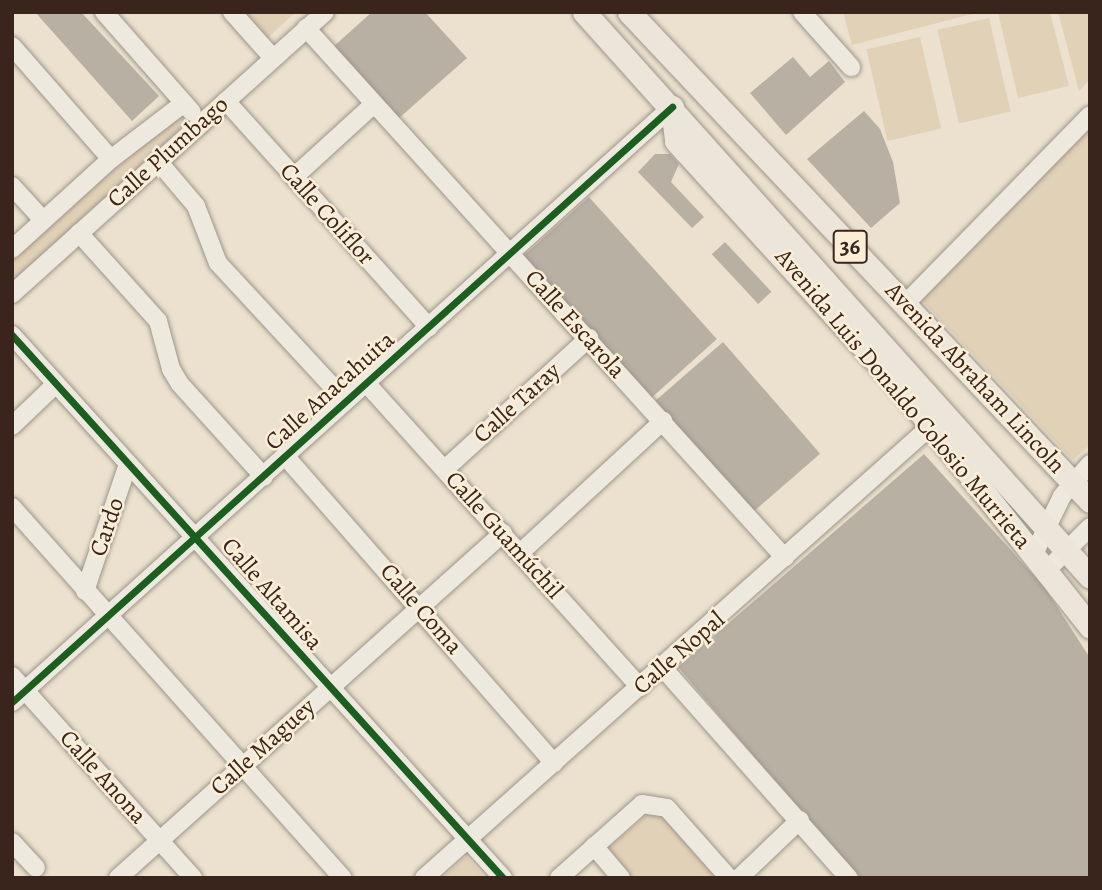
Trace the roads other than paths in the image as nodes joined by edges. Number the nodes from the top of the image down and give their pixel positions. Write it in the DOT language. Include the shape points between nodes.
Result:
graph roads {
  1 [pos="104,12"];
  2 [pos="232,12"];
  3 [pos="325,12"];
  4 [pos="584,12"];
  5 [pos="629,12"];
  6 [pos="802,12"];
  7 [pos="306,28"];
  8 [pos="12,46"];
  9 [pos="274,58"];
  10 [pos="851,68"];
  11 [pos="226,101"];
  12 [pos="184,103"];
  13 [pos="374,104"];
  14 [pos="672,107"];
  15 [pos="1090,115"];
  16 [pos="201,122"];
  17 [pos="111,159"];
  18 [pos="158,161"];
  19 [pos="294,177"];
  20 [pos="12,186"];
  21 [pos="43,220"];
  22 [pos="782,229"];
  23 [pos="79,233"];
  24 [pos="12,249"];
  25 [pos="509,253"];
  26 [pos="793,267"];
  27 [pos="12,294"];
  28 [pos="905,304"];
  29 [pos="429,327"];
  30 [pos="12,335"];
  31 [pos="589,338"];
  32 [pos="895,355"];
  33 [pos="56,384"];
  34 [pos="367,384"];
  35 [pos="905,393"];
  36 [pos="346,401"];
  37 [pos="663,421"];
  38 [pos="12,426"];
  39 [pos="931,426"];
  40 [pos="286,457"];
  41 [pos="128,464"];
  42 [pos="1090,464"];
  43 [pos="445,469"];
  44 [pos="264,477"];
  45 [pos="1073,481"];
  46 [pos="1090,501"];
  47 [pos="12,508"];
  48 [pos="1046,527"];
  49 [pos="1090,527"];
  50 [pos="503,533"];
  51 [pos="195,536"];
  52 [pos="1066,551"];
  53 [pos="520,553"];
  54 [pos="785,558"];
  55 [pos="1041,561"];
  56 [pos="1090,577"];
  57 [pos="85,591"];
  58 [pos="420,607"];
  59 [pos="108,614"];
  60 [pos="1090,625"];
  61 [pos="663,668"];
  62 [pos="12,676"];
  63 [pos="640,687"];
  64 [pos="330,688"];
  65 [pos="19,696"];
  66 [pos="554,763"];
  67 [pos="242,767"];
  68 [pos="800,820"];
  69 [pos="468,839"];
  70 [pos="159,840"];
  71 [pos="12,842"];
  72 [pos="594,846"];
  73 [pos="36,868"];
  74 [pos="118,878"];
  75 [pos="193,878"];
  76 [pos="342,878"];
  77 [pos="424,878"];
  78 [pos="503,878"];
  79 [pos="559,878"];
  80 [pos="621,878"];
  81 [pos="729,878"];
  82 [pos="739,878"];
  83 [pos="849,878"];
  1 -- 12 [label="street"];
  2 -- 9 [label="street"];
  3 -- 7 [label="street, Calle Plumbago"];
  4 -- 14 [label="main road, 36"];
  5 -- 28 [label="main road, Avenida Abraham Lincoln / 36"];
  6 -- 10 [label="street"];
  7 -- 9 [label="street, Calle Plumbago"];
  7 -- 13 [label="street, Calle Escarola"];
  8 -- 17 [label="street"];
  9 -- 11 [label="street, Calle Plumbago"];
  11 -- 16 [label="street, Calle Plumbago"];
  11 -- 19 [label="street, Calle Coliflor"];
  12 -- 16 [label="street"];
  12 -- 17 [label="street, Calle Plumbago"];
  13 -- 19 [label="street"];
  13 -- 25 [label="street, Calle Escarola"];
  14 -- 22 [label="main road, 36"];
  14 -- 25 [label="street, Calle Anacahuita"];
  14 -- 26 [label="main road, Avenida Luis Donaldo Colosio Murrieta" via="676,141"];
  15 -- 28 [label="street"];
  16 -- 18 [label="street, Calle Plumbago"];
  17 -- 21 [label="street, Calle Plumbago"];
  18 -- 23 [label="street, Calle Plumbago"];
  18 -- 36 [label="street" via="196,206 218,263"];
  19 -- 29 [label="street, Calle Coliflor"];
  20 -- 21 [label="street"];
  21 -- 24 [label="street, Calle Plumbago"];
  22 -- 26 [label="main road"];
  22 -- 32 [label="main road, 36"];
  23 -- 27 [label="street, Calle Plumbago"];
  23 -- 44 [label="street" via="158,321 171,369 180,384"];
  25 -- 29 [label="street, Calle Anacahuita"];
  25 -- 31 [label="street, Calle Escarola"];
  26 -- 35 [label="main road, Avenida Luis Donaldo Colosio Murrieta"];
  28 -- 45 [label="main road, Avenida Abraham Lincoln / 36"];
  29 -- 34 [label="street, Calle Anacahuita"];
  30 -- 33 [label="street, Calle Altamisa"];
  31 -- 37 [label="street, Calle Escarola"];
  31 -- 43 [label="street, Calle Taray"];
  32 -- 35 [label="main road"];
  32 -- 48 [label="main road, 36"];
  33 -- 38 [label="street"];
  33 -- 41 [label="street, Calle Altamisa"];
  34 -- 36 [label="street, Calle Anacahuita"];
  34 -- 43 [label="street, Calle Guamúchil"];
  35 -- 39 [label="main road, Avenida Luis Donaldo Colosio Murrieta"];
  36 -- 40 [label="street, Calle Anacahuita"];
  37 -- 53 [label="street"];
  37 -- 54 [label="street, Calle Escarola"];
  39 -- 54 [label="street, Calle Nopal"];
  39 -- 55 [label="main road, Avenida Luis Donaldo Colosio Murrieta"];
  40 -- 44 [label="street, Calle Anacahuita"];
  40 -- 58 [label="street, Calle Coma"];
  41 -- 51 [label="street, Calle Altamisa"];
  41 -- 57 [label="street, Cardo"];
  42 -- 45 [label="street"];
  43 -- 50 [label="street, Calle Guamúchil"];
  44 -- 51 [label="street, Calle Anacahuita"];
  45 -- 46 [label="main road, Avenida Abraham Lincoln / 36"];
  45 -- 48 [label="street"];
  47 -- 57 [label="street"];
  48 -- 52 [label="main road, 36"];
  48 -- 55 [label="street"];
  49 -- 52 [label="street"];
  50 -- 53 [label="street, Calle Guamúchil"];
  50 -- 58 [label="street, Calle Maguey"];
  51 -- 59 [label="street, Calle Anacahuita"];
  51 -- 64 [label="street, Calle Altamisa"];
  52 -- 55 [label="street"];
  52 -- 56 [label="main road, 36"];
  53 -- 63 [label="street, Calle Guamúchil"];
  54 -- 61 [label="street, Calle Nopal"];
  55 -- 60 [label="main road, Avenida Luis Donaldo Colosio Murrieta"];
  57 -- 59 [label="street"];
  58 -- 64 [label="street, Calle Maguey"];
  58 -- 66 [label="street, Calle Coma"];
  59 -- 65 [label="street, Calle Anacahuita"];
  59 -- 67 [label="street"];
  61 -- 63 [label="street, Calle Nopal"];
  61 -- 68 [label="street"];
  62 -- 65 [label="street, Calle Anona"];
  63 -- 66 [label="street, Calle Nopal"];
  64 -- 67 [label="street, Calle Maguey"];
  64 -- 69 [label="street, Calle Altamisa"];
  65 -- 70 [label="street, Calle Anona"];
  66 -- 69 [label="street, Calle Nopal"];
  67 -- 70 [label="street, Calle Maguey"];
  67 -- 76 [label="street"];
  68 -- 82 [label="street"];
  68 -- 83 [label="street"];
  69 -- 77 [label="street, Calle Nopal"];
  69 -- 78 [label="street, Calle Altamisa"];
  70 -- 74 [label="street, Calle Maguey"];
  70 -- 75 [label="street, Calle Anona"];
  71 -- 73 [label="street"];
  72 -- 79 [label="street"];
  72 -- 80 [label="street"];
  72 -- 81 [label="street" via="630,810 656,804 680,818"];
}
